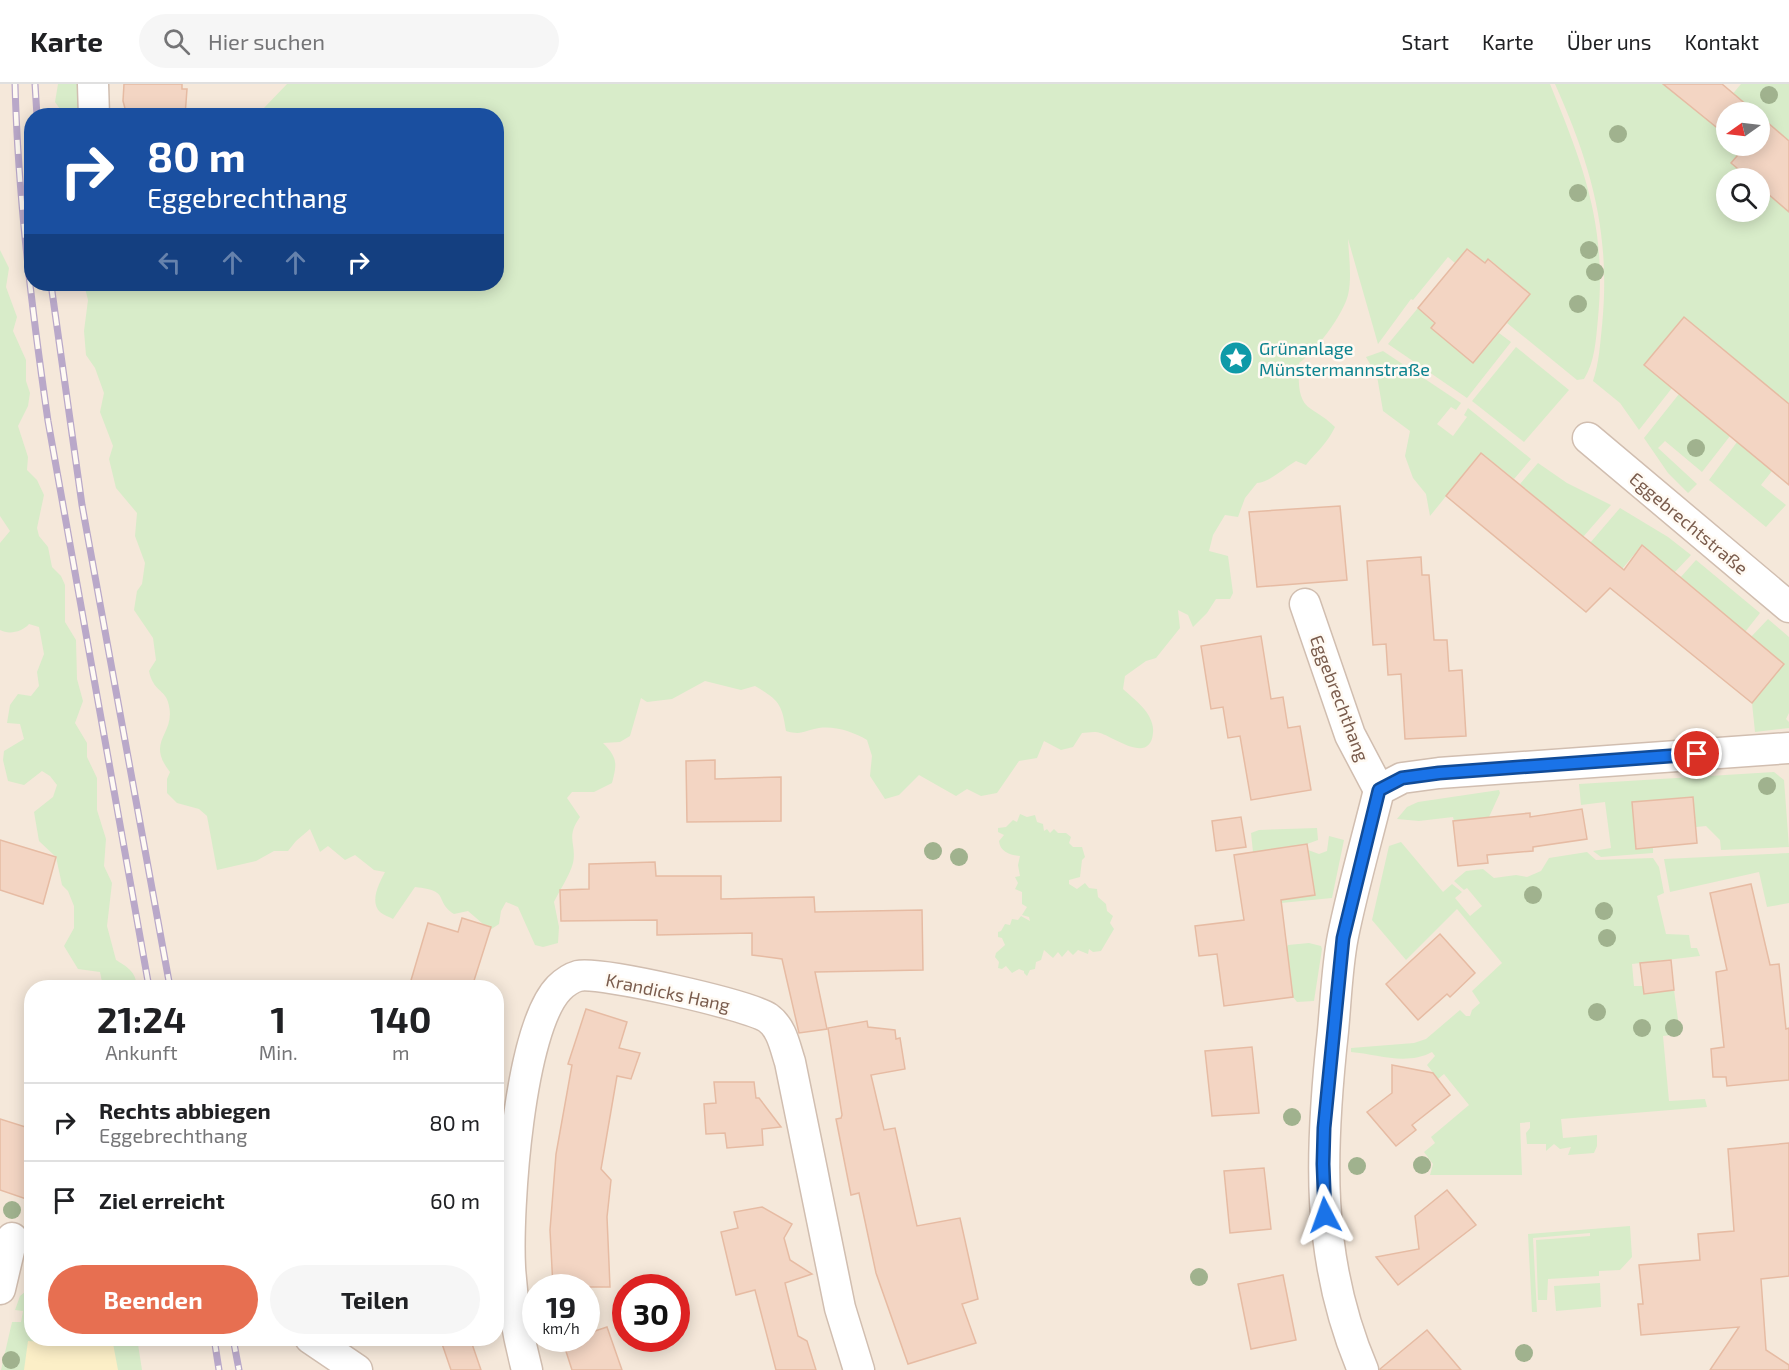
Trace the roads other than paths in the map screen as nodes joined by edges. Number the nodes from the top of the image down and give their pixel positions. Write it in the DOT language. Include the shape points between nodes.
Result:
graph roads {
  1 [pos="93,84"];
  2 [pos="94,108"];
  3 [pos="1588,438"];
  4 [pos="1305,604"];
  5 [pos="1789,607"];
  6 [pos="1789,748"];
  7 [pos="1379,790"];
  8 [pos="14,1239"];
  9 [pos="0,1288"];
  10 [pos="322,1346"];
  11 [pos="357,1370"];
  12 [pos="527,1370"];
  13 [pos="859,1370"];
  14 [pos="1363,1370"];
  1 -- 2 [label="street"];
  3 -- 5 [label="street, Eggebrechtstraße"];
  4 -- 7 [label="street, Eggebrechthang" via="1350,735"];
  6 -- 7 [label="street" via="1439,773 1402,778"];
  7 -- 14 [label="street" via="1343,938 1323,1164 1331,1264 1346,1325"];
  8 -- 9 [label="street"];
  10 -- 11 [label="street"];
  12 -- 13 [label="street, Krandicks Hang" via="510,1267 509,1212 520,1113 534,1037 557,990 579,976 606,977 701,998 751,1011 775,1024 790,1062 840,1308"];
}
